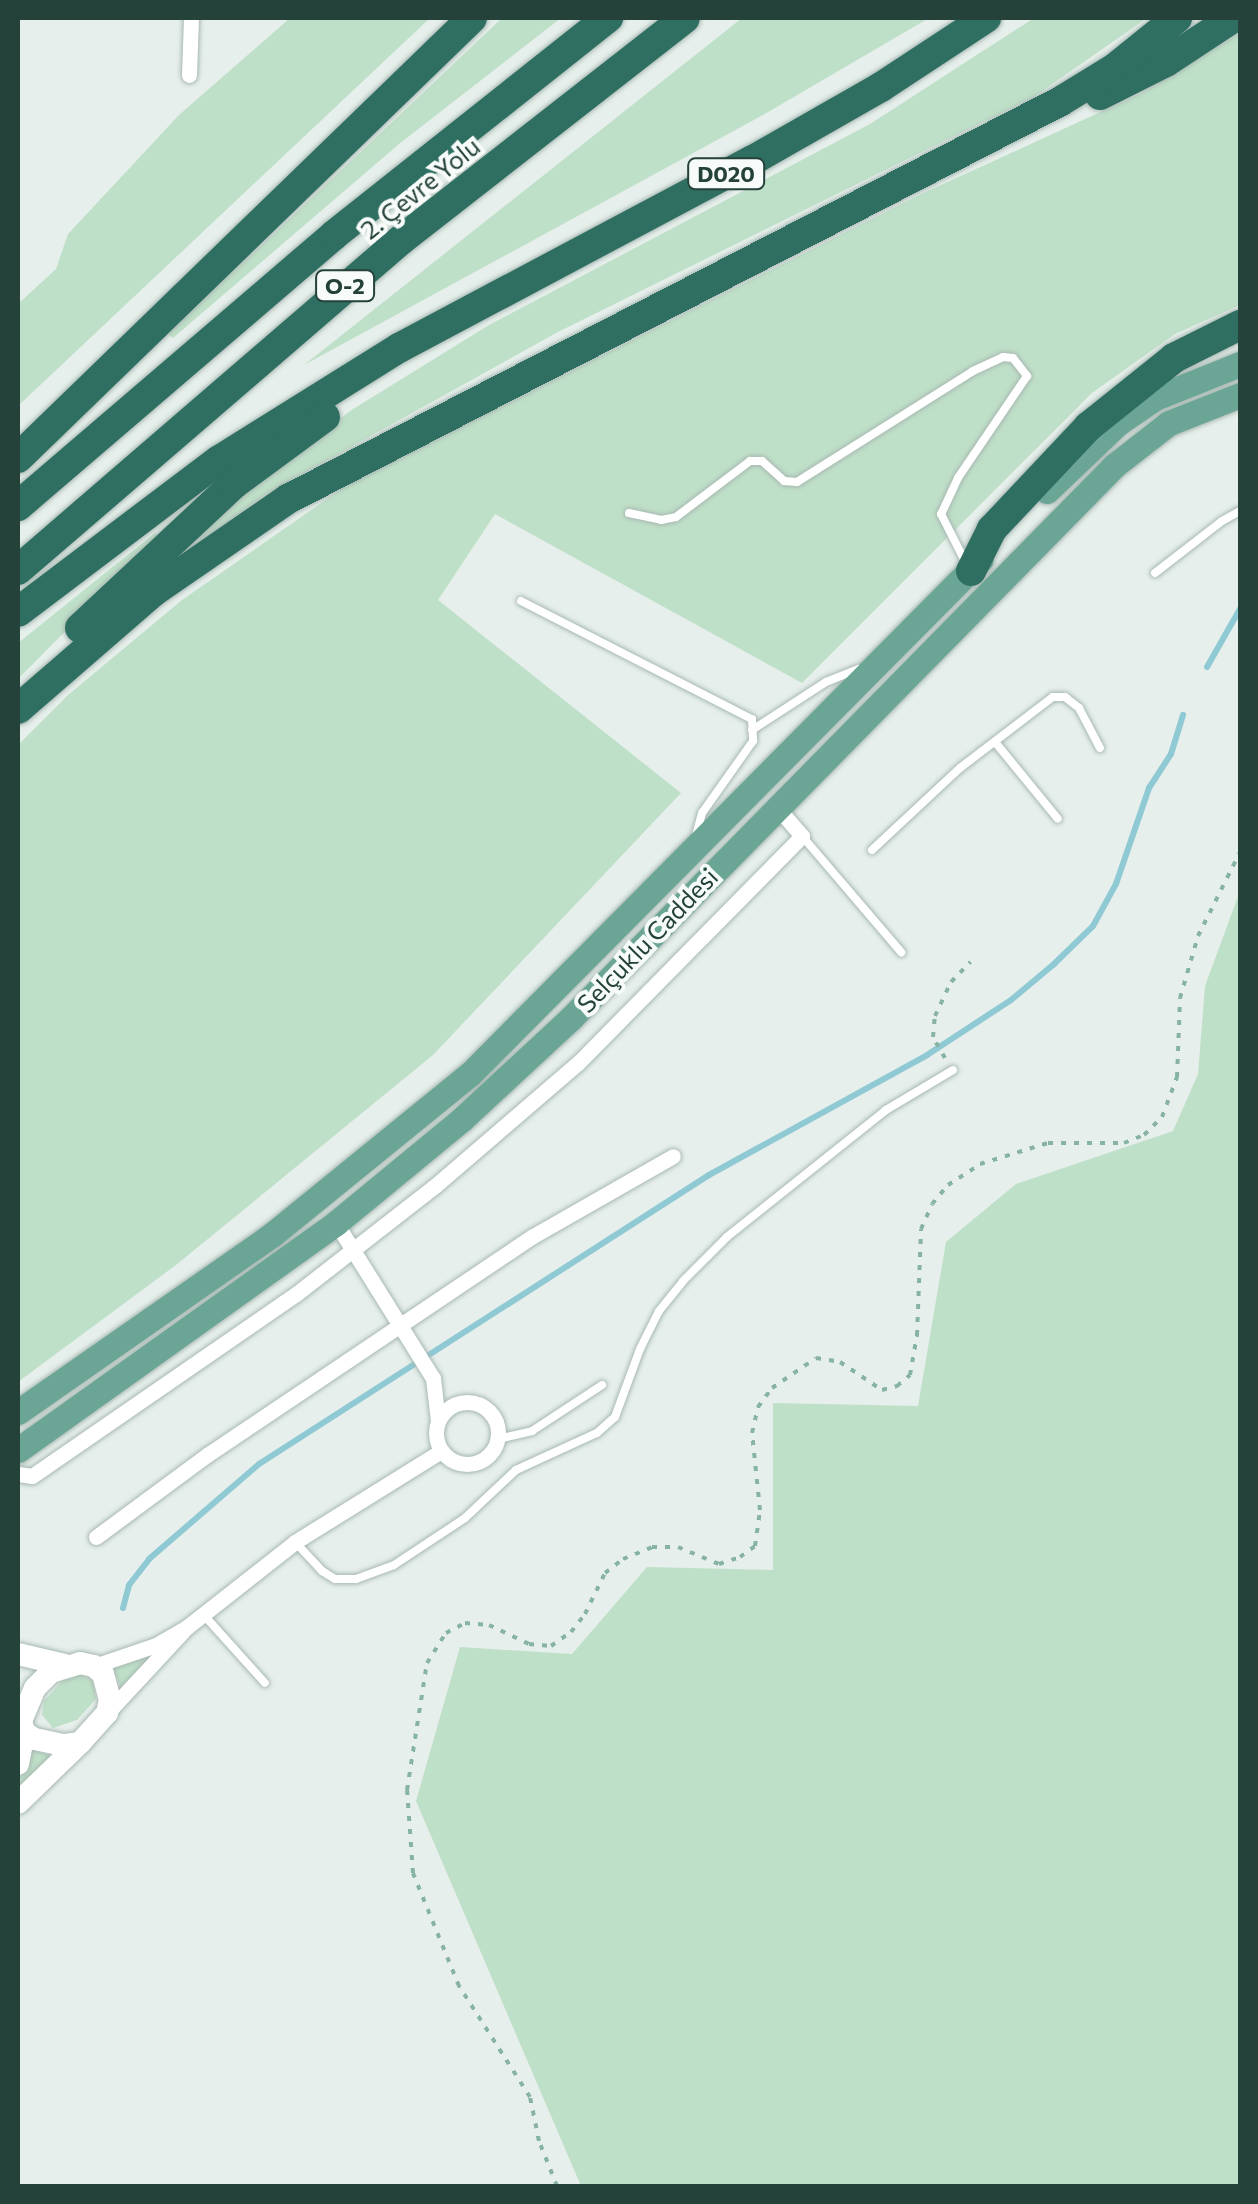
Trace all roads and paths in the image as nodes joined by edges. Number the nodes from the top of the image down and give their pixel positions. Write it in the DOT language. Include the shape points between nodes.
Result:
graph roads {
  1 [pos="192,18"];
  2 [pos="472,18"];
  3 [pos="608,18"];
  4 [pos="685,18"];
  5 [pos="986,18"];
  6 [pos="1177,18"];
  7 [pos="1232,18"];
  8 [pos="189,76"];
  9 [pos="999,133"];
  10 [pos="458,314"];
  11 [pos="1240,325"];
  12 [pos="1240,364"];
  13 [pos="1240,395"];
  14 [pos="18,458"];
  15 [pos="18,506"];
  16 [pos="1240,511"];
  17 [pos="628,513"];
  18 [pos="18,570"];
  19 [pos="971,571"];
  20 [pos="1155,573"];
  21 [pos="521,601"];
  22 [pos="18,612"];
  23 [pos="881,660"];
  24 [pos="18,689"];
  25 [pos="18,709"];
  26 [pos="752,730"];
  27 [pos="995,742"];
  28 [pos="1100,748"];
  29 [pos="776,806"];
  30 [pos="1058,819"];
  31 [pos="802,836"];
  32 [pos="872,850"];
  33 [pos="1240,852"];
  34 [pos="690,854"];
  35 [pos="901,952"];
  36 [pos="970,962"];
  37 [pos="942,1054"];
  38 [pos="953,1070"];
  39 [pos="674,1156"];
  40 [pos="336,1224"];
  41 [pos="350,1252"];
  42 [pos="400,1326"];
  43 [pos="602,1385"];
  44 [pos="18,1412"];
  45 [pos="438,1420"];
  46 [pos="498,1439"];
  47 [pos="18,1450"];
  48 [pos="441,1451"];
  49 [pos="18,1474"];
  50 [pos="96,1537"];
  51 [pos="295,1542"];
  52 [pos="202,1613"];
  53 [pos="187,1627"];
  54 [pos="18,1654"];
  55 [pos="64,1665"];
  56 [pos="94,1666"];
  57 [pos="265,1684"];
  58 [pos="107,1713"];
  59 [pos="21,1723"];
  60 [pos="80,1743"];
  61 [pos="18,1764"];
  62 [pos="18,1804"];
  63 [pos="557,2186"];
  1 -- 8 [label="street"];
  2 -- 14 [label="highway"];
  3 -- 15 [label="highway, 2. Çevre Yolu / O-2" via="334,235"];
  4 -- 18 [label="highway, 2. Çevre Yolu / O-2" via="401,240"];
  5 -- 10 [label="highway, D020" via="753,160"];
  6 -- 9 [label="highway" via="1115,68"];
  7 -- 9 [label="highway" via="1120,87"];
  9 -- 25 [label="highway" via="288,499 153,592"];
  10 -- 22 [label="highway, D020" via="218,461"];
  10 -- 24 [label="highway" via="387,376 234,484"];
  11 -- 19 [label="highway" via="1174,358 1088,427 992,530"];
  12 -- 19 [label="main road, Selçuklu Caddesi" via="1155,398 1117,424"];
  13 -- 29 [label="main road, Selçuklu Caddesi" via="1169,424 1115,465"];
  16 -- 20 [label="lane"];
  17 -- 19 [label="lane" via="676,517 750,461 797,482 973,371 1013,358 1027,376 940,514"];
  19 -- 23 [label="main road, Selçuklu Caddesi"];
  21 -- 26 [label="lane" via="726,703 752,719"];
  23 -- 26 [label="lane" via="826,682"];
  23 -- 34 [label="main road, Selçuklu Caddesi"];
  26 -- 34 [label="lane" via="743,760 702,812"];
  27 -- 28 [label="lane" via="1053,697 1065,696"];
  27 -- 30 [label="lane"];
  27 -- 32 [label="lane"];
  29 -- 31 [label="street"];
  29 -- 40 [label="main road, Selçuklu Caddesi" via="512,1075"];
  31 -- 35 [label="lane"];
  31 -- 41 [label="street" via="578,1063"];
  33 -- 63 [label="path" via="1198,936 1176,1028 1178,1077 1162,1117 1124,1143 1048,1143 980,1164 948,1185 920,1229 910,1375 882,1390 840,1362 816,1358 772,1388 758,1407 752,1434 760,1510 756,1546 719,1564 678,1547 652,1547 605,1574 585,1614 551,1646 465,1623 446,1633 426,1664 407,1790 413,1873 459,1986 530,2096"];
  34 -- 44 [label="main road, Selçuklu Caddesi" via="518,1029 405,1129 273,1234"];
  36 -- 37 [label="path" via="951,982 936,1016 933,1037"];
  38 -- 51 [label="lane" via="886,1110 727,1237 683,1281 658,1311 615,1418 597,1433 516,1470 465,1518 394,1565 356,1580 322,1571"];
  39 -- 42 [label="street" via="582,1205"];
  40 -- 41 [label="street"];
  40 -- 47 [label="main road, Selçuklu Caddesi"];
  41 -- 42 [label="street"];
  41 -- 49 [label="street" via="32,1476"];
  42 -- 45 [label="street" via="433,1378"];
  42 -- 50 [label="street"];
  43 -- 46 [label="lane" via="532,1431"];
  45 -- 46 [label="street" via="452,1405 472,1402 496,1419"];
  45 -- 48 [label="street"];
  46 -- 48 [label="street" via="488,1456 469,1464"];
  48 -- 51 [label="street"];
  51 -- 52 [label="street"];
  52 -- 53 [label="street"];
  52 -- 57 [label="lane"];
  53 -- 56 [label="street"];
  53 -- 58 [label="street"];
  54 -- 55 [label="street"];
  55 -- 56 [label="street"];
  55 -- 59 [label="street" via="35,1688"];
  56 -- 58 [label="street" via="108,1686"];
  58 -- 60 [label="street"];
  59 -- 60 [label="street" via="47,1744"];
  59 -- 61 [label="street"];
  60 -- 62 [label="street"];
}
